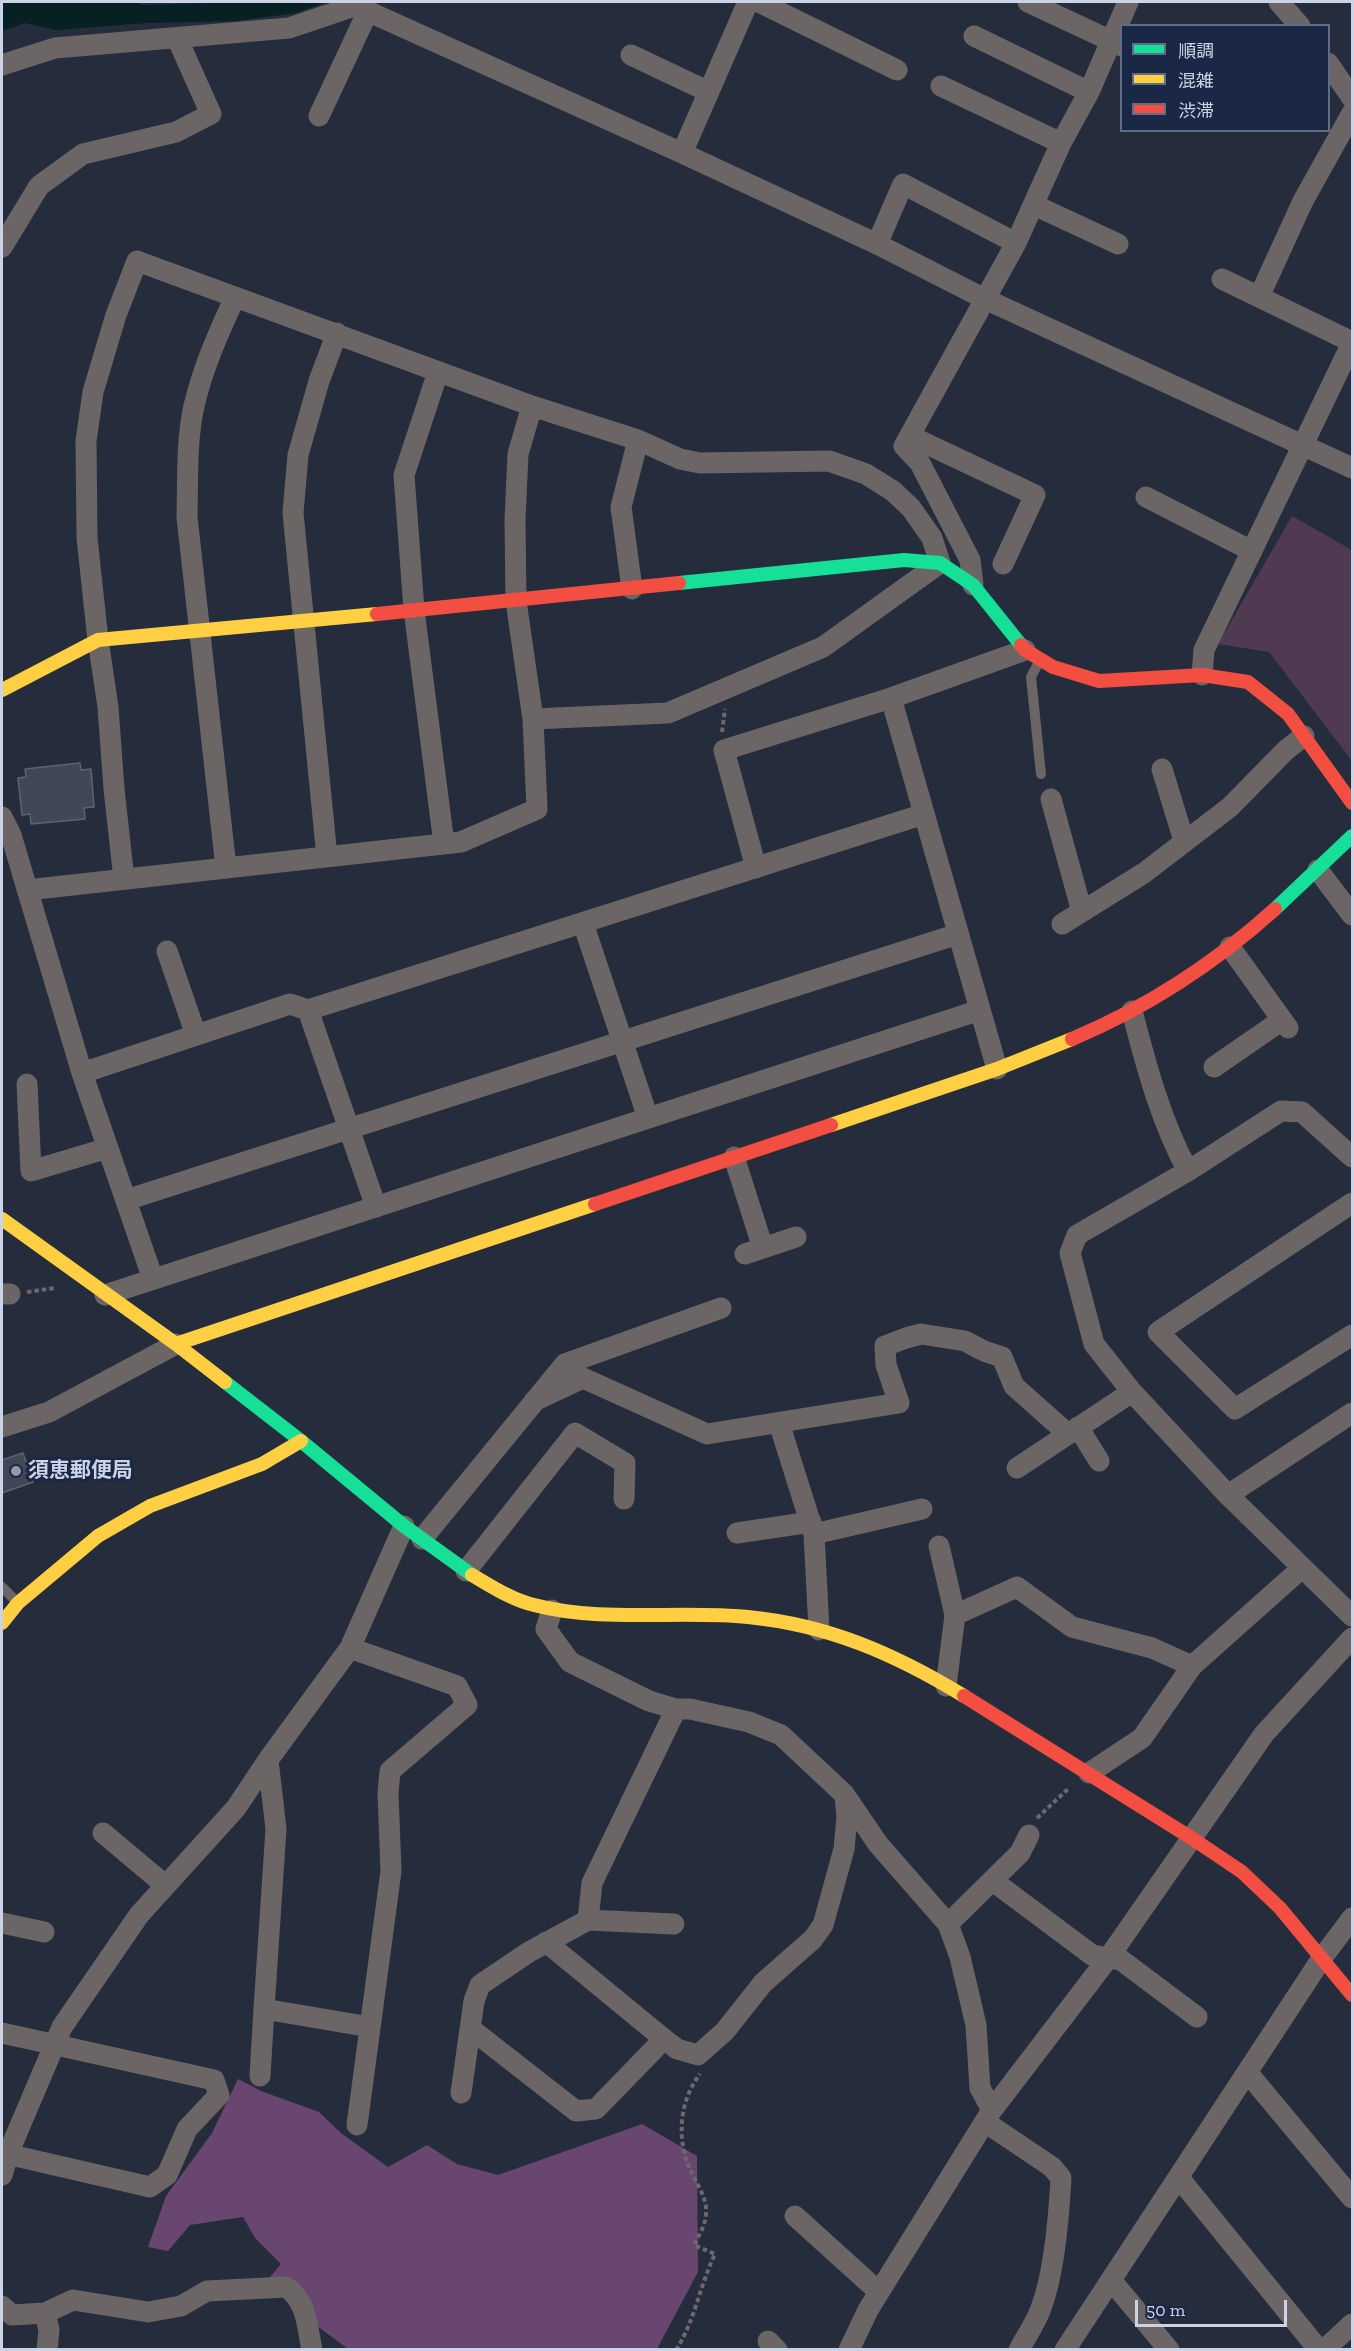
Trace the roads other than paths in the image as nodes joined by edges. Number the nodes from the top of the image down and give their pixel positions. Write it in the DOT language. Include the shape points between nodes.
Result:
graph roads {
  1 [pos="748,2"];
  2 [pos="759,2"];
  3 [pos="1028,2"];
  4 [pos="1128,2"];
  5 [pos="1279,2"];
  6 [pos="363,6"];
  7 [pos="1122,24"];
  8 [pos="1298,24"];
  9 [pos="974,36"];
  10 [pos="177,38"];
  11 [pos="1117,44"];
  12 [pos="631,55"];
  13 [pos="1330,64"];
  14 [pos="2,65"];
  15 [pos="897,70"];
  16 [pos="941,86"];
  17 [pos="709,92"];
  18 [pos="1089,92"];
  19 [pos="1353,98"];
  20 [pos="1353,114"];
  21 [pos="319,116"];
  22 [pos="1061,143"];
  23 [pos="682,153"];
  24 [pos="1034,205"];
  25 [pos="1016,243"];
  26 [pos="877,244"];
  27 [pos="1118,244"];
  28 [pos="2,247"];
  29 [pos="1221,279"];
  30 [pos="235,297"];
  31 [pos="1259,297"];
  32 [pos="985,299"];
  33 [pos="337,333"];
  34 [pos="1353,342"];
  35 [pos="438,372"];
  36 [pos="532,406"];
  37 [pos="910,436"];
  38 [pos="638,440"];
  39 [pos="1303,446"];
  40 [pos="1353,468"];
  41 [pos="1146,497"];
  42 [pos="1252,551"];
  43 [pos="940,563"];
  44 [pos="1003,564"];
  45 [pos="973,585"];
  46 [pos="632,590"];
  47 [pos="516,601"];
  48 [pos="414,610"];
  49 [pos="305,620"];
  50 [pos="201,630"];
  51 [pos="98,640"];
  52 [pos="1032,655"];
  53 [pos="1202,675"];
  54 [pos="2,690"];
  55 [pos="891,698"];
  56 [pos="533,719"];
  57 [pos="1304,735"];
  58 [pos="1162,770"];
  59 [pos="1041,774"];
  60 [pos="1051,799"];
  61 [pos="1353,803"];
  62 [pos="924,814"];
  63 [pos="2,817"];
  64 [pos="1353,836"];
  65 [pos="1184,841"];
  66 [pos="444,844"];
  67 [pos="327,856"];
  68 [pos="226,868"];
  69 [pos="756,868"];
  70 [pos="1317,870"];
  71 [pos="124,879"];
  72 [pos="27,890"];
  73 [pos="1082,912"];
  74 [pos="1353,915"];
  75 [pos="583,923"];
  76 [pos="1062,924"];
  77 [pos="958,934"];
  78 [pos="1230,947"];
  79 [pos="167,951"];
  80 [pos="308,1010"];
  81 [pos="980,1010"];
  82 [pos="1132,1011"];
  83 [pos="196,1035"];
  84 [pos="621,1041"];
  85 [pos="1214,1067"];
  86 [pos="997,1069"];
  87 [pos="82,1073"];
  88 [pos="27,1084"];
  89 [pos="648,1118"];
  90 [pos="348,1128"];
  91 [pos="108,1148"];
  92 [pos="734,1157"];
  93 [pos="1353,1157"];
  94 [pos="1188,1171"];
  95 [pos="126,1200"];
  96 [pos="1353,1203"];
  97 [pos="376,1207"];
  98 [pos="2,1219"];
  99 [pos="796,1237"];
  100 [pos="153,1279"];
  101 [pos="97,1289"];
  102 [pos="721,1308"];
  103 [pos="1353,1335"];
  104 [pos="176,1344"];
  105 [pos="1132,1392"];
  106 [pos="534,1401"];
  107 [pos="1353,1413"];
  108 [pos="779,1423"];
  109 [pos="2,1426"];
  110 [pos="1073,1431"];
  111 [pos="301,1441"];
  112 [pos="1099,1461"];
  113 [pos="1017,1468"];
  114 [pos="1228,1495"];
  115 [pos="624,1499"];
  116 [pos="922,1509"];
  117 [pos="404,1526"];
  118 [pos="812,1528"];
  119 [pos="737,1533"];
  120 [pos="422,1539"];
  121 [pos="939,1546"];
  122 [pos="1302,1568"];
  123 [pos="466,1571"];
  124 [pos="2,1587"];
  125 [pos="18,1603"];
  126 [pos="552,1610"];
  127 [pos="955,1615"];
  128 [pos="1353,1616"];
  129 [pos="2,1623"];
  130 [pos="819,1630"];
  131 [pos="1353,1638"];
  132 [pos="350,1648"];
  133 [pos="1192,1666"];
  134 [pos="946,1686"];
  135 [pos="676,1709"];
  136 [pos="268,1760"];
  137 [pos="1089,1773"];
  138 [pos="844,1794"];
  139 [pos="103,1833"];
  140 [pos="1029,1835"];
  141 [pos="1193,1839"];
  142 [pos="993,1881"];
  143 [pos="165,1885"];
  144 [pos="1353,1918"];
  145 [pos="588,1920"];
  146 [pos="2,1923"];
  147 [pos="674,1924"];
  148 [pos="948,1924"];
  149 [pos="44,1932"];
  150 [pos="546,1942"];
  151 [pos="1109,1957"];
  152 [pos="1322,1958"];
  153 [pos="1353,1995"];
  154 [pos="264,2009"];
  155 [pos="1197,2017"];
  156 [pos="370,2027"];
  157 [pos="471,2029"];
  158 [pos="2,2033"];
  159 [pos="664,2039"];
  160 [pos="55,2044"];
  161 [pos="1247,2072"];
  162 [pos="260,2076"];
  163 [pos="461,2093"];
  164 [pos="988,2116"];
  165 [pos="357,2125"];
  166 [pos="5,2153"];
  167 [pos="2,2175"];
  168 [pos="1179,2178"];
  169 [pos="1353,2198"];
  170 [pos="795,2216"];
  171 [pos="1111,2280"];
  172 [pos="879,2292"];
  173 [pos="2,2306"];
  174 [pos="45,2313"];
  175 [pos="1353,2324"];
  176 [pos="47,2349"];
  177 [pos="312,2349"];
  178 [pos="849,2349"];
  179 [pos="1019,2349"];
  180 [pos="1065,2349"];
  181 [pos="1169,2349"];
  182 [pos="1322,2349"];
  1 -- 17 [label="street"];
  2 -- 15 [label="street"];
  3 -- 11 [label="street"];
  4 -- 7 [label="street"];
  5 -- 8 [label="street"];
  6 -- 10 [label="street" via="289,28"];
  6 -- 21 [label="street"];
  6 -- 23 [label="street"];
  9 -- 18 [label="street"];
  10 -- 14 [label="street" via="55,48"];
  10 -- 28 [label="street" via="211,114 176,132 83,154 39,186"];
  11 -- 18 [label="street"];
  12 -- 17 [label="street"];
  13 -- 19 [label="street"];
  16 -- 22 [label="street"];
  17 -- 23 [label="street"];
  18 -- 22 [label="street"];
  20 -- 31 [label="street" via="1303,201"];
  22 -- 24 [label="street"];
  23 -- 26 [label="street"];
  24 -- 25 [label="street"];
  24 -- 27 [label="street"];
  25 -- 26 [label="street" via="903,184"];
  25 -- 32 [label="street"];
  26 -- 32 [label="street"];
  29 -- 31 [label="street"];
  30 -- 33 [label="street"];
  30 -- 50 [label="street" via="212,347 194,407 188,462 188,518"];
  30 -- 51 [label="street" via="137,261 93,392 86,441 87,538"];
  31 -- 34 [label="street"];
  32 -- 37 [label="street"];
  32 -- 39 [label="street"];
  33 -- 35 [label="street"];
  33 -- 49 [label="street" via="298,455 293,513"];
  34 -- 39 [label="street"];
  35 -- 36 [label="street"];
  35 -- 48 [label="street" via="404,475"];
  36 -- 38 [label="street"];
  36 -- 47 [label="street" via="518,454"];
  37 -- 44 [label="street" via="1035,495"];
  37 -- 45 [label="street" via="904,446 920,463 970,560"];
  38 -- 43 [label="street" via="680,459 700,463 829,461 866,474 911,508 932,538"];
  38 -- 46 [label="street" via="621,507"];
  39 -- 40 [label="street"];
  39 -- 42 [label="street"];
  41 -- 42 [label="street"];
  42 -- 53 [label="street" via="1204,650"];
  43 -- 45 [label="street"];
  43 -- 46 [label="street" via="904,560"];
  43 -- 56 [label="street" via="823,647 668,713"];
  45 -- 52 [label="street"];
  46 -- 47 [label="street"];
  47 -- 48 [label="street"];
  47 -- 56 [label="street"];
  48 -- 49 [label="street"];
  48 -- 66 [label="street"];
  49 -- 50 [label="street"];
  49 -- 67 [label="street"];
  50 -- 51 [label="street"];
  50 -- 68 [label="street"];
  51 -- 54 [label="street"];
  51 -- 71 [label="street"];
  52 -- 53 [label="street" via="1053,667 1099,681"];
  52 -- 55 [label="street"];
  52 -- 59 [label="lane" via="1030,677"];
  53 -- 57 [label="street" via="1248,682 1288,714"];
  55 -- 62 [label="street"];
  55 -- 69 [label="street" via="724,750"];
  56 -- 66 [label="street" via="537,809 461,842"];
  57 -- 61 [label="street"];
  57 -- 65 [label="street" via="1230,807"];
  58 -- 65 [label="street"];
  60 -- 73 [label="street"];
  62 -- 69 [label="street"];
  62 -- 77 [label="street"];
  63 -- 72 [label="street"];
  64 -- 70 [label="street"];
  65 -- 73 [label="street" via="1144,873"];
  66 -- 67 [label="street"];
  67 -- 68 [label="street"];
  68 -- 71 [label="street"];
  69 -- 75 [label="street"];
  70 -- 74 [label="street"];
  70 -- 78 [label="street"];
  71 -- 72 [label="street"];
  72 -- 87 [label="street"];
  73 -- 76 [label="street"];
  75 -- 80 [label="street"];
  75 -- 84 [label="street"];
  77 -- 81 [label="street"];
  77 -- 84 [label="street"];
  78 -- 82 [label="street"];
  78 -- 85 [label="street" via="1285,1024"];
  79 -- 83 [label="street"];
  80 -- 83 [label="street" via="290,1004"];
  80 -- 90 [label="street"];
  81 -- 86 [label="street"];
  81 -- 89 [label="street"];
  82 -- 86 [label="street"];
  82 -- 94 [label="street" via="1145,1061"];
  83 -- 87 [label="street"];
  84 -- 89 [label="street"];
  84 -- 90 [label="street"];
  86 -- 92 [label="street"];
  87 -- 91 [label="street"];
  88 -- 91 [label="street" via="31,1171"];
  89 -- 97 [label="street"];
  90 -- 95 [label="street"];
  90 -- 97 [label="street"];
  91 -- 95 [label="street"];
  92 -- 99 [label="street" via="754,1251"];
  92 -- 104 [label="street"];
  93 -- 94 [label="street" via="1302,1112 1281,1111"];
  94 -- 105 [label="street" via="1077,1235 1070,1254 1094,1344"];
  95 -- 100 [label="street"];
  96 -- 103 [label="street" via="1158,1332 1235,1408"];
  97 -- 100 [label="street"];
  98 -- 101 [label="street"];
  100 -- 101 [label="street"];
  101 -- 104 [label="street"];
  102 -- 106 [label="street" via="565,1364"];
  104 -- 109 [label="street" via="49,1412"];
  104 -- 111 [label="street"];
  105 -- 110 [label="street"];
  105 -- 114 [label="street"];
  106 -- 108 [label="street" via="583,1378 707,1434"];
  106 -- 120 [label="street"];
  107 -- 114 [label="street"];
  108 -- 110 [label="street" via="899,1403 886,1365 885,1346 921,1334 965,1341 1002,1357 1014,1386"];
  108 -- 118 [label="street"];
  110 -- 112 [label="street"];
  110 -- 113 [label="street"];
  111 -- 117 [label="street"];
  111 -- 125 [label="street" via="262,1464 132,1516 98,1536"];
  114 -- 122 [label="street"];
  115 -- 123 [label="street" via="626,1463 575,1433"];
  116 -- 118 [label="street"];
  117 -- 120 [label="street"];
  117 -- 132 [label="street"];
  118 -- 119 [label="street"];
  118 -- 130 [label="street"];
  120 -- 123 [label="street"];
  121 -- 127 [label="street"];
  122 -- 128 [label="street"];
  122 -- 133 [label="street"];
  123 -- 126 [label="street" via="523,1602"];
  124 -- 125 [label="lane"];
  125 -- 129 [label="street"];
  126 -- 130 [label="street" via="746,1617"];
  126 -- 135 [label="street" via="546,1629 570,1662 649,1701"];
  127 -- 133 [label="street" via="1017,1587 1072,1627 1152,1648"];
  127 -- 134 [label="street"];
  130 -- 134 [label="street" via="889,1654"];
  131 -- 141 [label="street" via="1264,1734"];
  132 -- 136 [label="street"];
  132 -- 156 [label="street" via="457,1686 467,1706 390,1771 391,1871"];
  133 -- 137 [label="street" via="1142,1738"];
  134 -- 137 [label="street"];
  135 -- 138 [label="street" via="748,1722 781,1735"];
  135 -- 145 [label="street" via="592,1883"];
  136 -- 143 [label="street" via="236,1808"];
  136 -- 154 [label="street" via="276,1829"];
  137 -- 141 [label="street"];
  138 -- 148 [label="street" via="878,1844"];
  138 -- 159 [label="street" via="844,1849 823,1924 813,1940 763,1983 725,2031 698,2055 677,2049"];
  139 -- 143 [label="street"];
  140 -- 142 [label="street" via="1020,1853"];
  141 -- 151 [label="street"];
  141 -- 152 [label="street" via="1265,1892"];
  142 -- 148 [label="street"];
  142 -- 151 [label="street" via="1092,1955"];
  143 -- 160 [label="street" via="139,1915 62,2027"];
  144 -- 152 [label="street"];
  145 -- 147 [label="street"];
  145 -- 150 [label="street"];
  146 -- 149 [label="street"];
  148 -- 164 [label="street" via="976,2025 980,2088"];
  150 -- 157 [label="street" via="480,1985"];
  150 -- 159 [label="street"];
  151 -- 155 [label="street" via="1121,1960"];
  151 -- 164 [label="street"];
  152 -- 153 [label="street"];
  152 -- 161 [label="street"];
  154 -- 156 [label="street"];
  154 -- 162 [label="street"];
  156 -- 165 [label="street"];
  157 -- 159 [label="street" via="576,2111 596,2109"];
  157 -- 163 [label="street"];
  158 -- 160 [label="street"];
  160 -- 166 [label="street"];
  160 -- 166 [label="street" via="214,2080 219,2095 187,2129 167,2175 150,2187"];
  161 -- 168 [label="street"];
  161 -- 169 [label="street"];
  164 -- 172 [label="street"];
  164 -- 179 [label="street" via="1061,2178 1047,2294"];
  166 -- 167 [label="street"];
  168 -- 171 [label="street"];
  168 -- 182 [label="street"];
  170 -- 172 [label="street"];
  171 -- 180 [label="street"];
  171 -- 181 [label="street"];
  172 -- 178 [label="street"];
  173 -- 174 [label="street" via="12,2315"];
  174 -- 176 [label="street" via="49,2330"];
  174 -- 177 [label="street" via="73,2300 148,2312 181,2306 207,2291 286,2288 302,2302"];
  175 -- 182 [label="street"];
}
